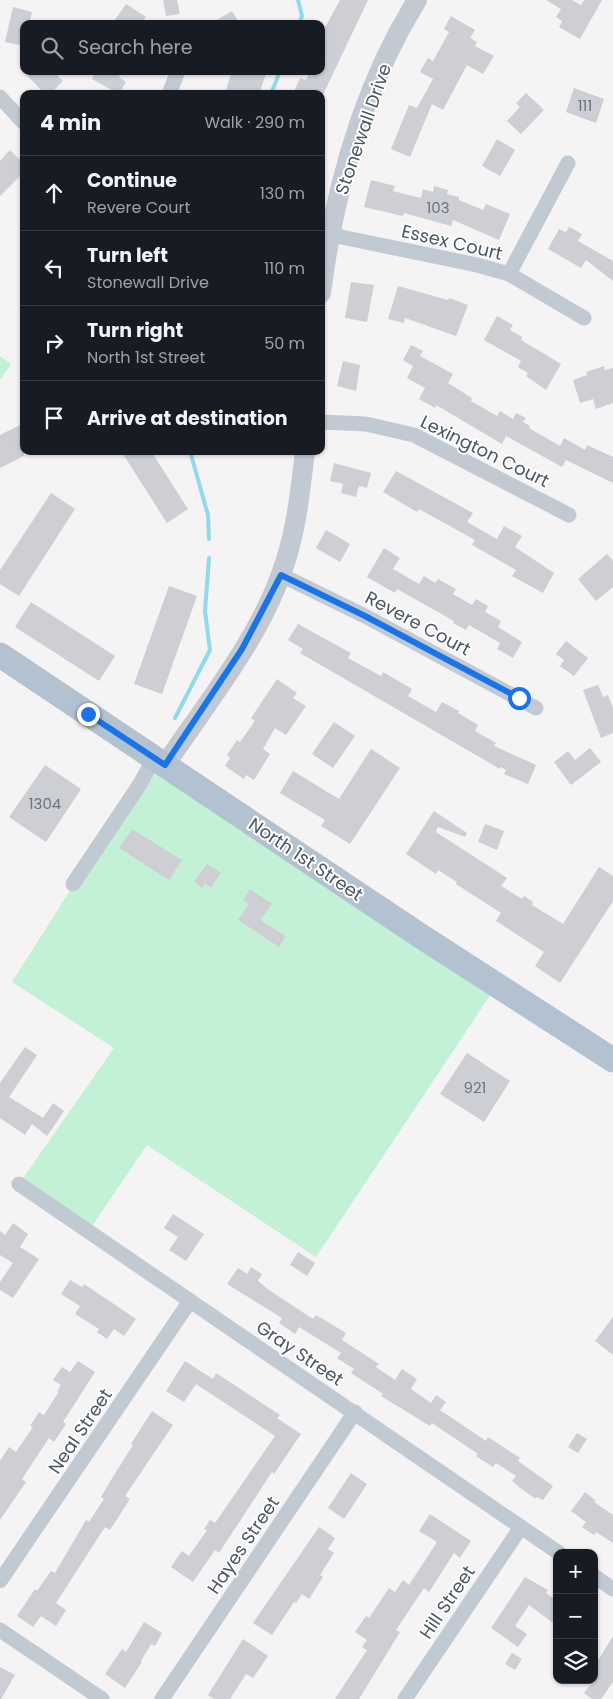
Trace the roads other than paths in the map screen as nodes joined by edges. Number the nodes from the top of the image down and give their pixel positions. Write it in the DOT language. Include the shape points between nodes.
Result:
graph roads {
  1 [pos="417,0"];
  2 [pos="176,75"];
  3 [pos="171,90"];
  4 [pos="3,106"];
  5 [pos="20,120"];
  6 [pos="568,163"];
  7 [pos="326,234"];
  8 [pos="508,274"];
  9 [pos="584,318"];
  10 [pos="325,422"];
  11 [pos="304,455"];
  12 [pos="570,515"];
  13 [pos="281,575"];
  14 [pos="0,655"];
  15 [pos="536,708"];
  16 [pos="160,761"];
  17 [pos="73,884"];
  18 [pos="613,1060"];
  19 [pos="19,1184"];
  20 [pos="190,1301"];
  21 [pos="355,1412"];
  22 [pos="521,1527"];
  23 [pos="554,1549"];
  24 [pos="598,1579"];
  25 [pos="0,1582"];
  26 [pos="613,1588"];
  27 [pos="0,1630"];
  28 [pos="102,1699"];
  29 [pos="162,1699"];
  30 [pos="405,1699"];
  1 -- 7 [label="street, Stonewall Drive" via="374,87"];
  2 -- 3 [label="street"];
  4 -- 5 [label="street"];
  6 -- 8 [label="street"];
  7 -- 8 [label="street, Essex Court" via="477,264"];
  8 -- 9 [label="street, Essex Court"];
  10 -- 12 [label="street, Lexington Court" via="375,426 414,435"];
  11 -- 13 [label="street" via="296,516"];
  13 -- 15 [label="street, Revere Court"];
  13 -- 16 [label="street" via="242,649"];
  14 -- 16 [label="main road, North 1st Street"];
  16 -- 17 [label="street" via="140,784"];
  16 -- 18 [label="main road, North 1st Street"];
  19 -- 20 [label="street, Gray Street"];
  20 -- 21 [label="street, Gray Street"];
  20 -- 25 [label="street, Neal Street"];
  21 -- 22 [label="street, Gray Street"];
  21 -- 29 [label="street, Hayes Street"];
  22 -- 23 [label="street, Gray Street"];
  22 -- 30 [label="street, Hill Street"];
  24 -- 26 [label="street"];
  27 -- 28 [label="street"];
}
